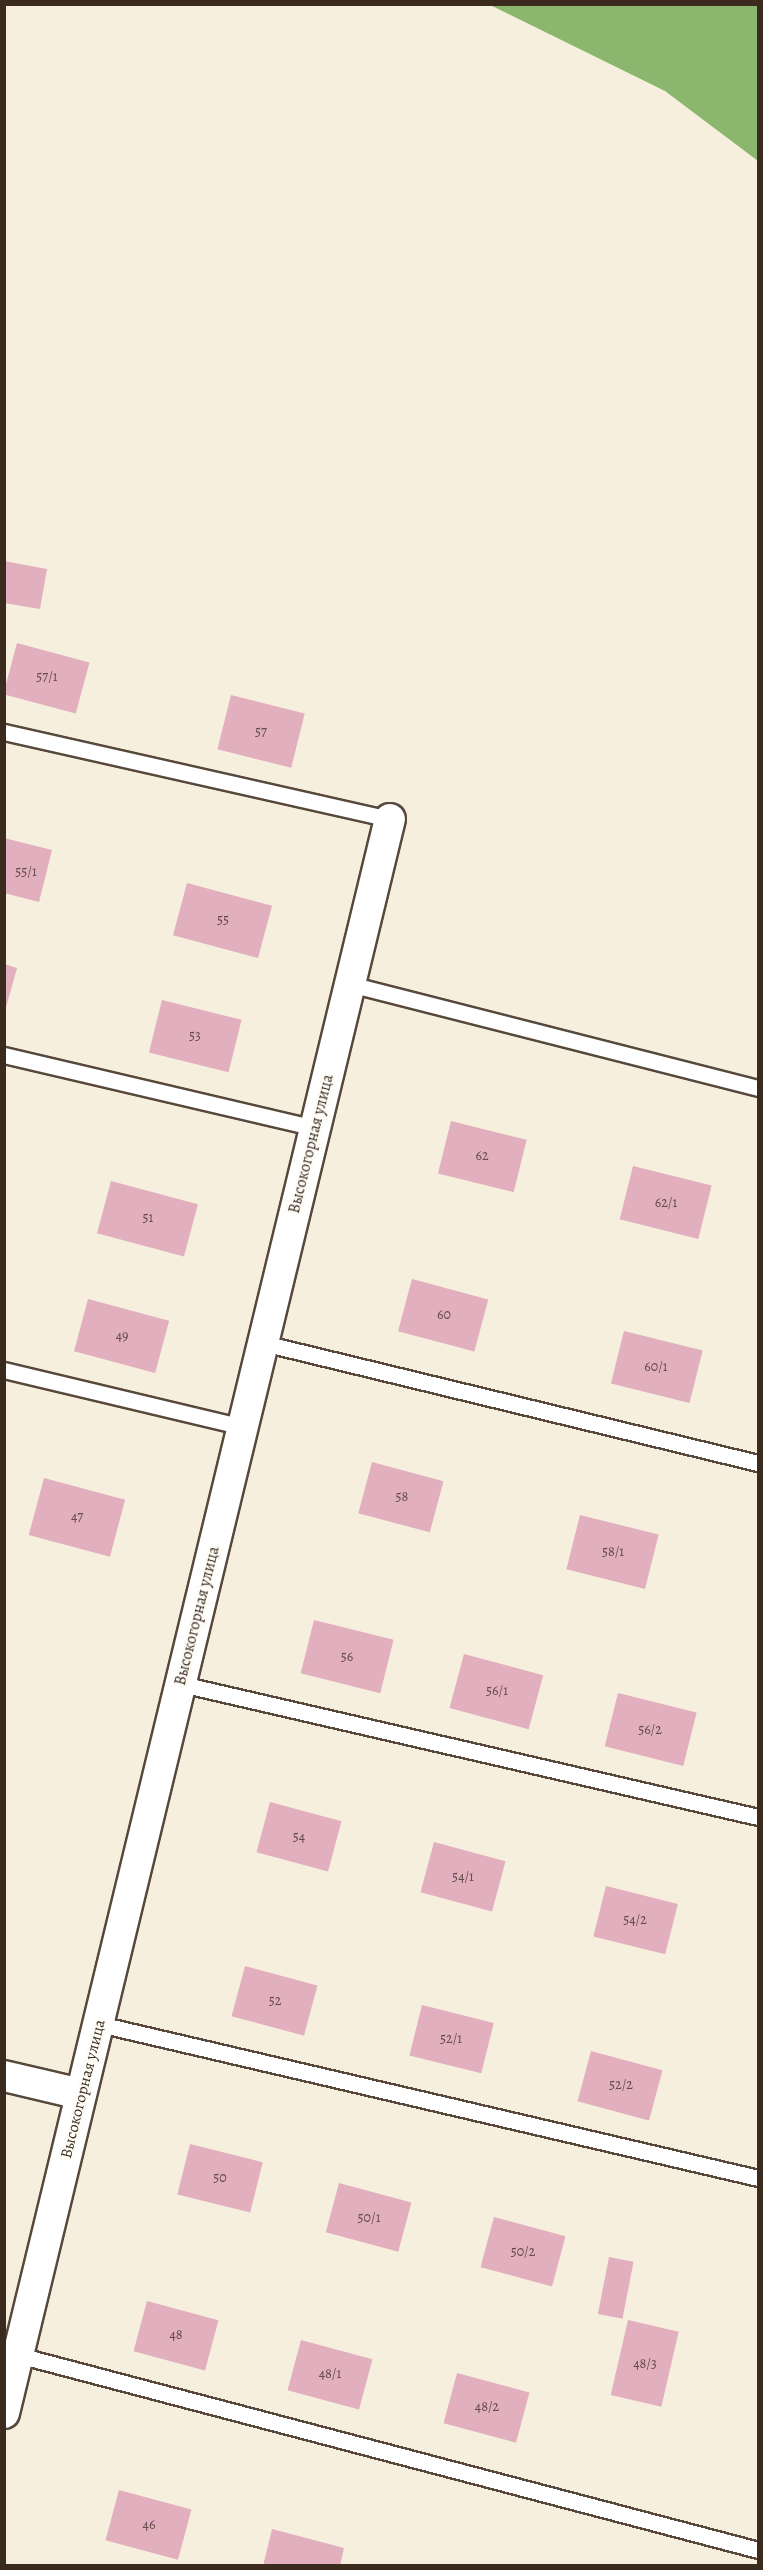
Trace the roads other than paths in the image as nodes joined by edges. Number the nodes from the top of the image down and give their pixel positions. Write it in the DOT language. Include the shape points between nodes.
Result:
graph roads {
  1 [pos="4,732"];
  2 [pos="390,819"];
  3 [pos="350,984"];
  4 [pos="4,1055"];
  5 [pos="759,1088"];
  6 [pos="315,1128"];
  7 [pos="263,1343"];
  8 [pos="4,1370"];
  9 [pos="243,1427"];
  10 [pos="759,1463"];
  11 [pos="181,1684"];
  12 [pos="759,1817"];
  13 [pos="99,2024"];
  14 [pos="4,2076"];
  15 [pos="81,2094"];
  16 [pos="759,2178"];
  17 [pos="18,2355"];
  18 [pos="5,2410"];
  19 [pos="759,2550"];
  1 -- 2 [label="lane"];
  2 -- 3 [label="street, Высокогорная улица"];
  3 -- 5 [label="lane"];
  3 -- 6 [label="street, Высокогорная улица"];
  4 -- 6 [label="lane"];
  6 -- 7 [label="street, Высокогорная улица"];
  7 -- 9 [label="street, Высокогорная улица"];
  7 -- 10 [label="lane"];
  8 -- 9 [label="lane"];
  9 -- 11 [label="street, Высокогорная улица"];
  11 -- 12 [label="lane"];
  11 -- 13 [label="street, Высокогорная улица"];
  13 -- 15 [label="street, Высокогорная улица"];
  13 -- 16 [label="lane"];
  14 -- 15 [label="street"];
  15 -- 17 [label="street, Высокогорная улица"];
  17 -- 18 [label="street, Высокогорная улица"];
  17 -- 19 [label="lane"];
}
